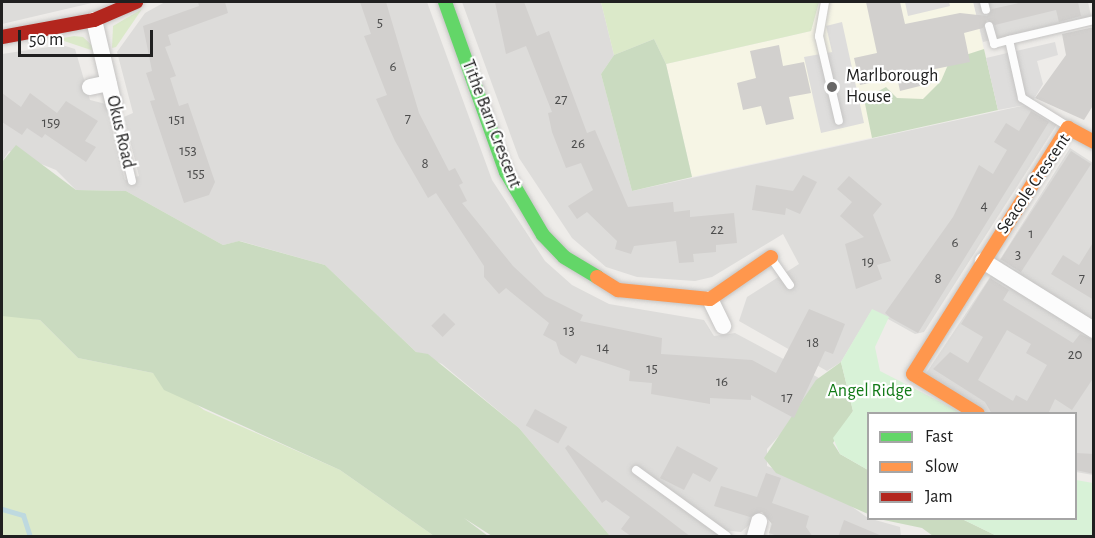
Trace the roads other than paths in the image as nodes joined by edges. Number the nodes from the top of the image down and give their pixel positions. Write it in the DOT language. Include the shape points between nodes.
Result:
graph roads {
  1 [pos="136,2"];
  2 [pos="446,2"];
  3 [pos="825,2"];
  4 [pos="94,20"];
  5 [pos="1094,20"];
  6 [pos="989,26"];
  7 [pos="2,37"];
  8 [pos="1009,40"];
  9 [pos="109,83"];
  10 [pos="90,87"];
  11 [pos="114,105"];
  12 [pos="840,121"];
  13 [pos="1068,128"];
  14 [pos="1094,142"];
  15 [pos="132,181"];
  16 [pos="771,257"];
  17 [pos="983,261"];
  18 [pos="790,285"];
  19 [pos="710,299"];
  20 [pos="723,326"];
  21 [pos="1094,330"];
  22 [pos="975,412"];
  23 [pos="636,470"];
  24 [pos="727,537"];
  1 -- 4 [label="street"];
  2 -- 19 [label="street, Tithe Barn Crescent" via="506,172 543,235 590,277 618,290"];
  3 -- 12 [label="lane" via="819,36"];
  4 -- 7 [label="street"];
  4 -- 9 [label="street, Okus Road"];
  5 -- 8 [label="lane"];
  6 -- 8 [label="lane" via="994,44"];
  8 -- 13 [label="lane" via="1022,98"];
  9 -- 10 [label="street, Okus Road"];
  9 -- 11 [label="street, Okus Road"];
  11 -- 15 [label="lane, Okus Road"];
  13 -- 14 [label="street, Seacole Crescent"];
  13 -- 17 [label="street, Seacole Crescent"];
  16 -- 18 [label="lane"];
  16 -- 19 [label="street"];
  17 -- 21 [label="street"];
  17 -- 22 [label="street, Seacole Crescent" via="913,374"];
  19 -- 20 [label="street"];
  23 -- 24 [label="lane"];
}
